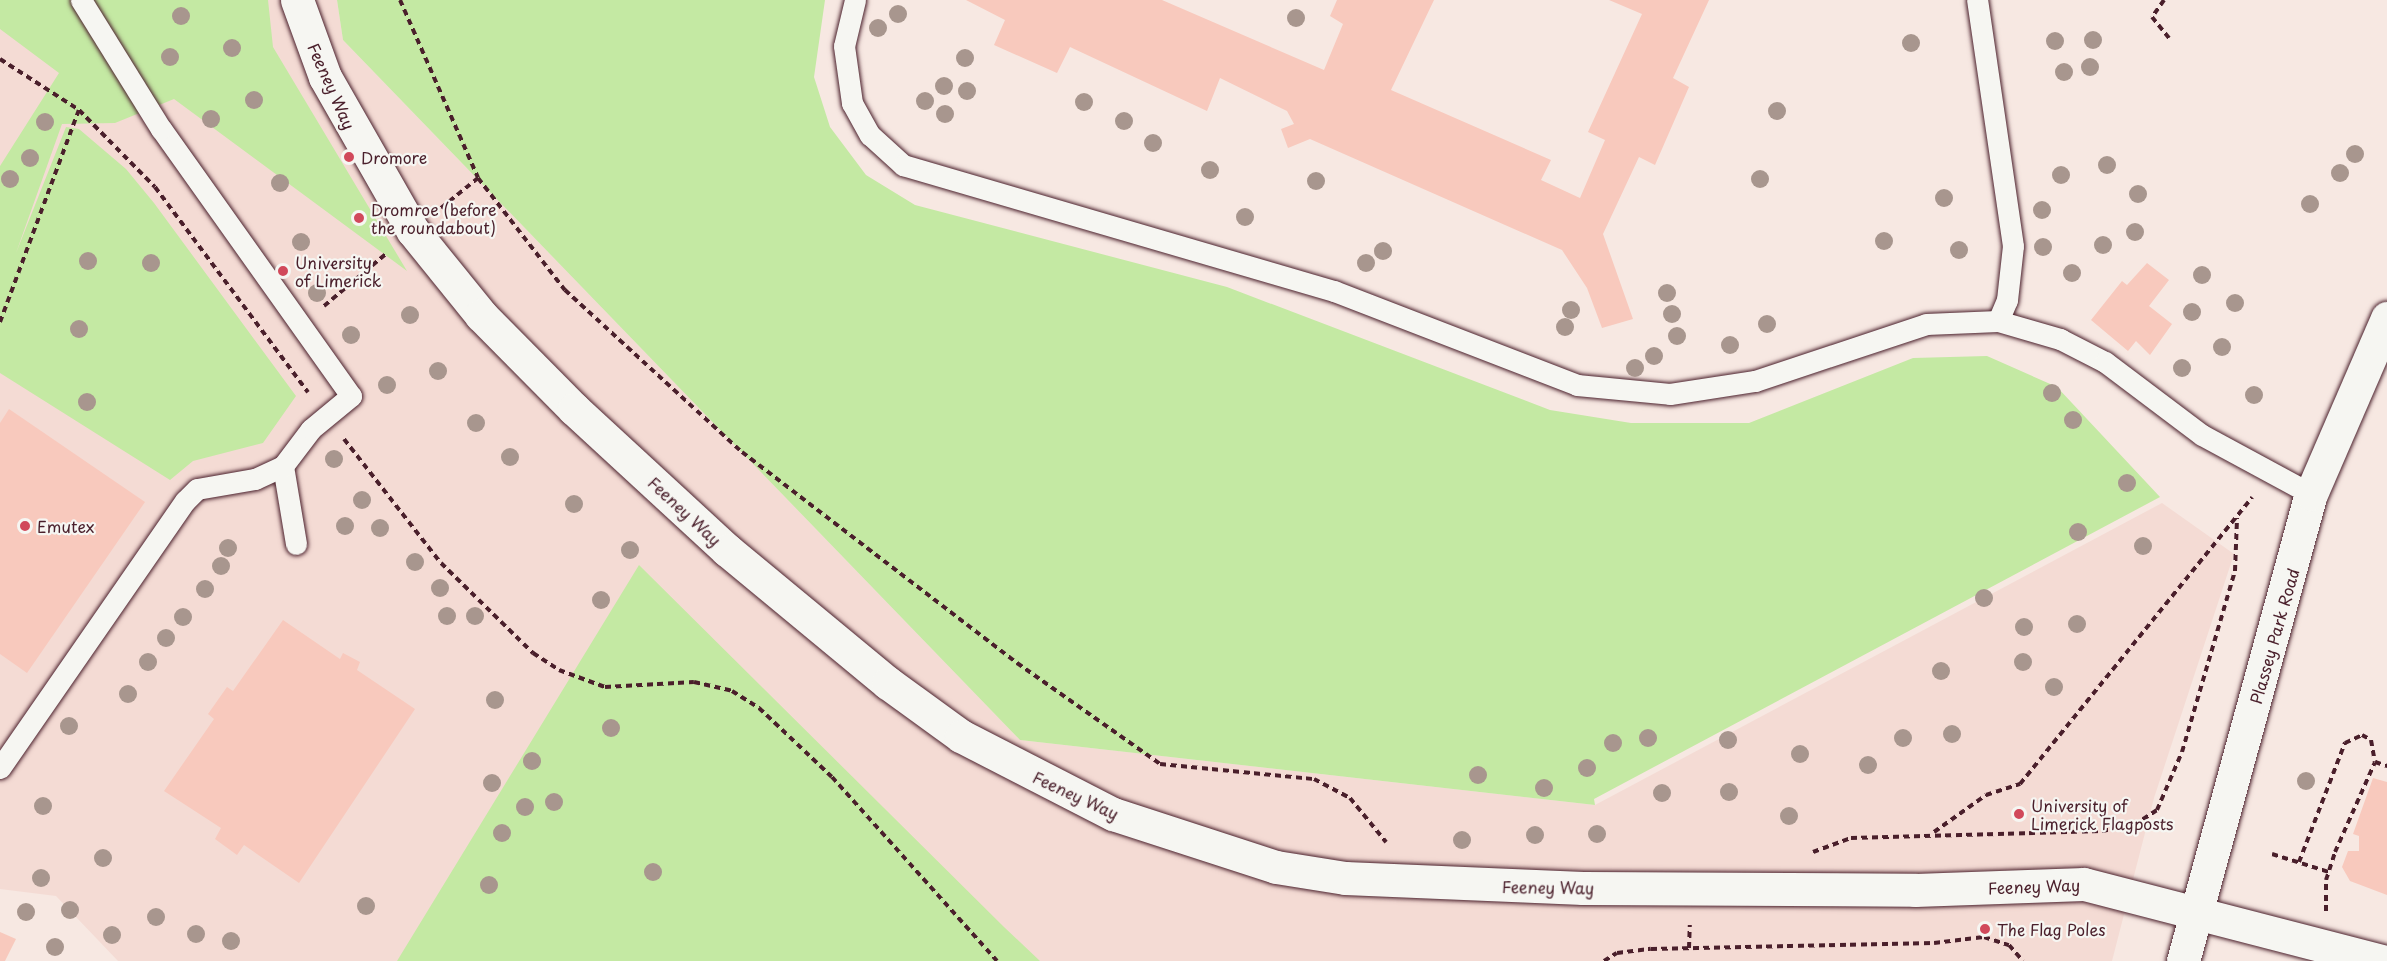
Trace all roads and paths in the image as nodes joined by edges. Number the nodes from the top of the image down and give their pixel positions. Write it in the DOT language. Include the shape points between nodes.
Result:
graph roads {
  1 [pos="81,0"];
  2 [pos="297,0"];
  3 [pos="400,0"];
  4 [pos="855,0"];
  5 [pos="1977,0"];
  6 [pos="2164,0"];
  7 [pos="2169,38"];
  8 [pos="0,59"];
  9 [pos="79,110"];
  10 [pos="2387,318"];
  11 [pos="1998,321"];
  12 [pos="0,322"];
  13 [pos="327,416"];
  14 [pos="283,466"];
  15 [pos="2268,474"];
  16 [pos="2312,494"];
  17 [pos="2238,518"];
  18 [pos="296,544"];
  19 [pos="2375,762"];
  20 [pos="2387,766"];
  21 [pos="0,768"];
  22 [pos="1933,833"];
  23 [pos="1391,845"];
  24 [pos="1800,852"];
  25 [pos="2272,854"];
  26 [pos="2299,862"];
  27 [pos="2329,872"];
  28 [pos="2196,909"];
  29 [pos="1691,920"];
  30 [pos="2323,945"];
  31 [pos="1689,948"];
  32 [pos="997,961"];
  33 [pos="1604,961"];
  34 [pos="2022,961"];
  35 [pos="2183,961"];
  36 [pos="2382,961"];
  1 -- 13 [label="lane" via="161,129 351,396"];
  2 -- 28 [label="street, Feeney Way" via="325,77 362,151 413,231 481,315 727,550 888,683 962,736 1055,787 1194,844 1276,867 1345,878 1594,888 2084,884"];
  3 -- 23 [label="path" via="478,178 565,290 742,452 1017,663 1160,765 1314,780 1334,786"];
  4 -- 11 [label="lane" via="844,46 852,103 870,135 903,165 1334,291 1577,385 1630,393 1722,389 1926,324"];
  5 -- 11 [label="lane" via="2013,246 2007,300"];
  6 -- 7 [label="path" via="2152,17"];
  8 -- 9 [label="path"];
  9 -- 12 [label="path"];
  9 -- 13 [label="path" via="155,187"];
  10 -- 16 [label="street, Plassey Park Road"];
  11 -- 15 [label="lane" via="2060,339 2105,362 2202,435"];
  13 -- 14 [label="lane"];
  13 -- 32 [label="path" via="441,563 533,652 559,670 605,687 694,682 732,691 759,708 832,777"];
  14 -- 18 [label="lane"];
  14 -- 21 [label="lane" via="255,479 197,489 185,501"];
  15 -- 16 [label="lane"];
  15 -- 17 [label="path"];
  16 -- 28 [label="street, Plassey Park Road"];
  17 -- 22 [label="path" via="2020,784 1986,795"];
  17 -- 22 [label="path" via="2235,571 2182,752 2157,810 2134,825 2102,831"];
  19 -- 20 [label="path"];
  19 -- 26 [label="path" via="2371,740 2362,735 2345,743"];
  19 -- 27 [label="path"];
  22 -- 24 [label="path" via="1851,838 1812,852"];
  25 -- 26 [label="path"];
  26 -- 27 [label="path"];
  27 -- 30 [label="path"];
  28 -- 30 [label="street, Feeney Way"];
  28 -- 35 [label="street, Plassey Park Road"];
  29 -- 31 [label="path"];
  30 -- 36 [label="street, Feeney Way"];
  31 -- 33 [label="path" via="1617,953"];
  31 -- 34 [label="path" via="1984,937 2009,945"];
}
